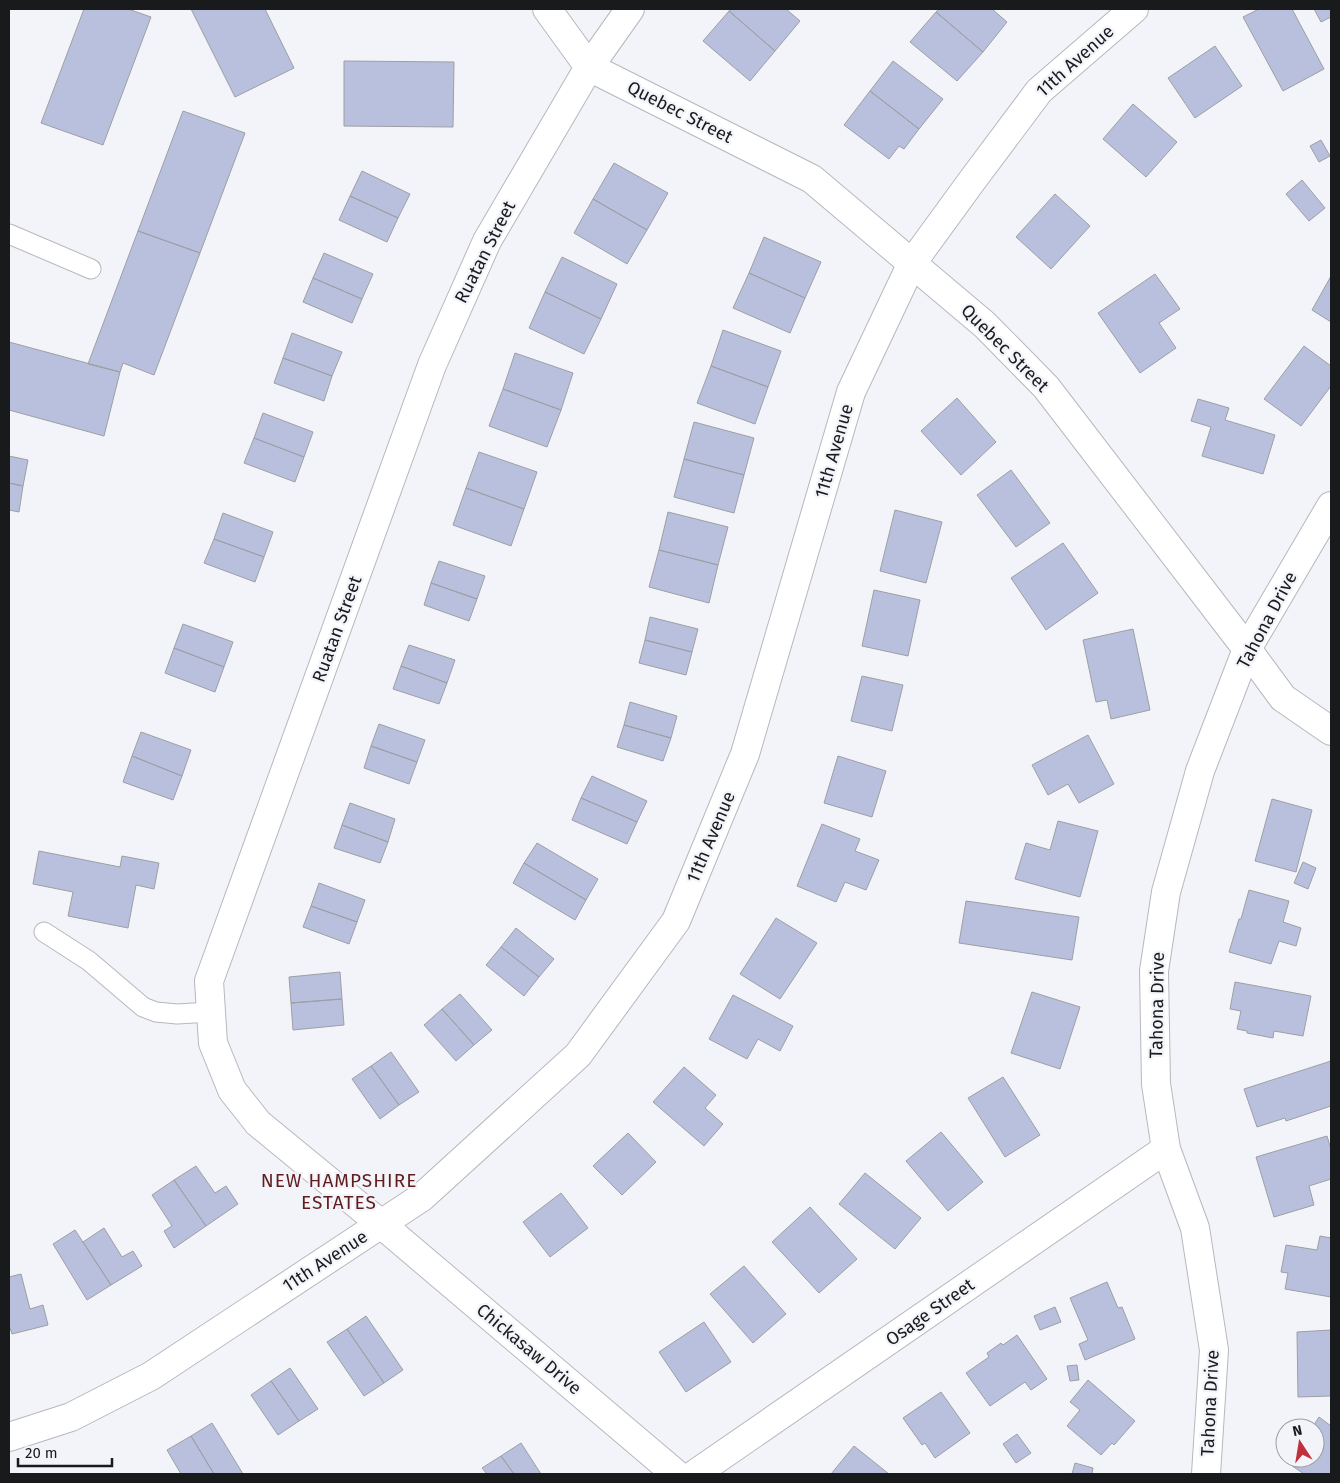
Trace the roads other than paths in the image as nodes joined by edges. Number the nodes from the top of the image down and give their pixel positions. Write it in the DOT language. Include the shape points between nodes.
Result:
graph roads {
  1 [pos="546,9"];
  2 [pos="630,9"];
  3 [pos="1134,9"];
  4 [pos="589,67"];
  5 [pos="9,234"];
  6 [pos="912,263"];
  7 [pos="91,269"];
  8 [pos="1331,506"];
  9 [pos="1247,649"];
  10 [pos="1331,731"];
  11 [pos="44,932"];
  12 [pos="211,1012"];
  13 [pos="1166,1149"];
  14 [pos="381,1224"];
  15 [pos="9,1437"];
  16 [pos="676,1474"];
  17 [pos="695,1474"];
  18 [pos="1206,1474"];
  1 -- 4 [label="street"];
  2 -- 4 [label="street, Ruatan Street"];
  3 -- 6 [label="street, 11th Avenue" via="1039,91"];
  4 -- 6 [label="street, Quebec Street" via="812,179"];
  4 -- 12 [label="street, Ruatan Street" via="487,241 432,365 209,981"];
  5 -- 7 [label="lane"];
  6 -- 9 [label="street, Quebec Street" via="985,325 1046,386"];
  6 -- 14 [label="street, 11th Avenue" via="851,392 745,754 676,921 578,1055 422,1197"];
  8 -- 9 [label="street, Tahona Drive"];
  9 -- 10 [label="street, Quebec Street" via="1283,698"];
  9 -- 13 [label="street, Tahona Drive" via="1200,771 1166,892 1154,971 1156,1084"];
  11 -- 12 [label="lane" via="89,961 143,1007 177,1014"];
  12 -- 14 [label="street, Ruatan Street" via="213,1043 232,1090 258,1123"];
  13 -- 17 [label="street, Osage Street"];
  13 -- 18 [label="street, Tahona Drive" via="1195,1228 1214,1350"];
  14 -- 15 [label="street, 11th Avenue" via="151,1376 72,1418"];
  14 -- 16 [label="street, Chickasaw Drive"];
}
